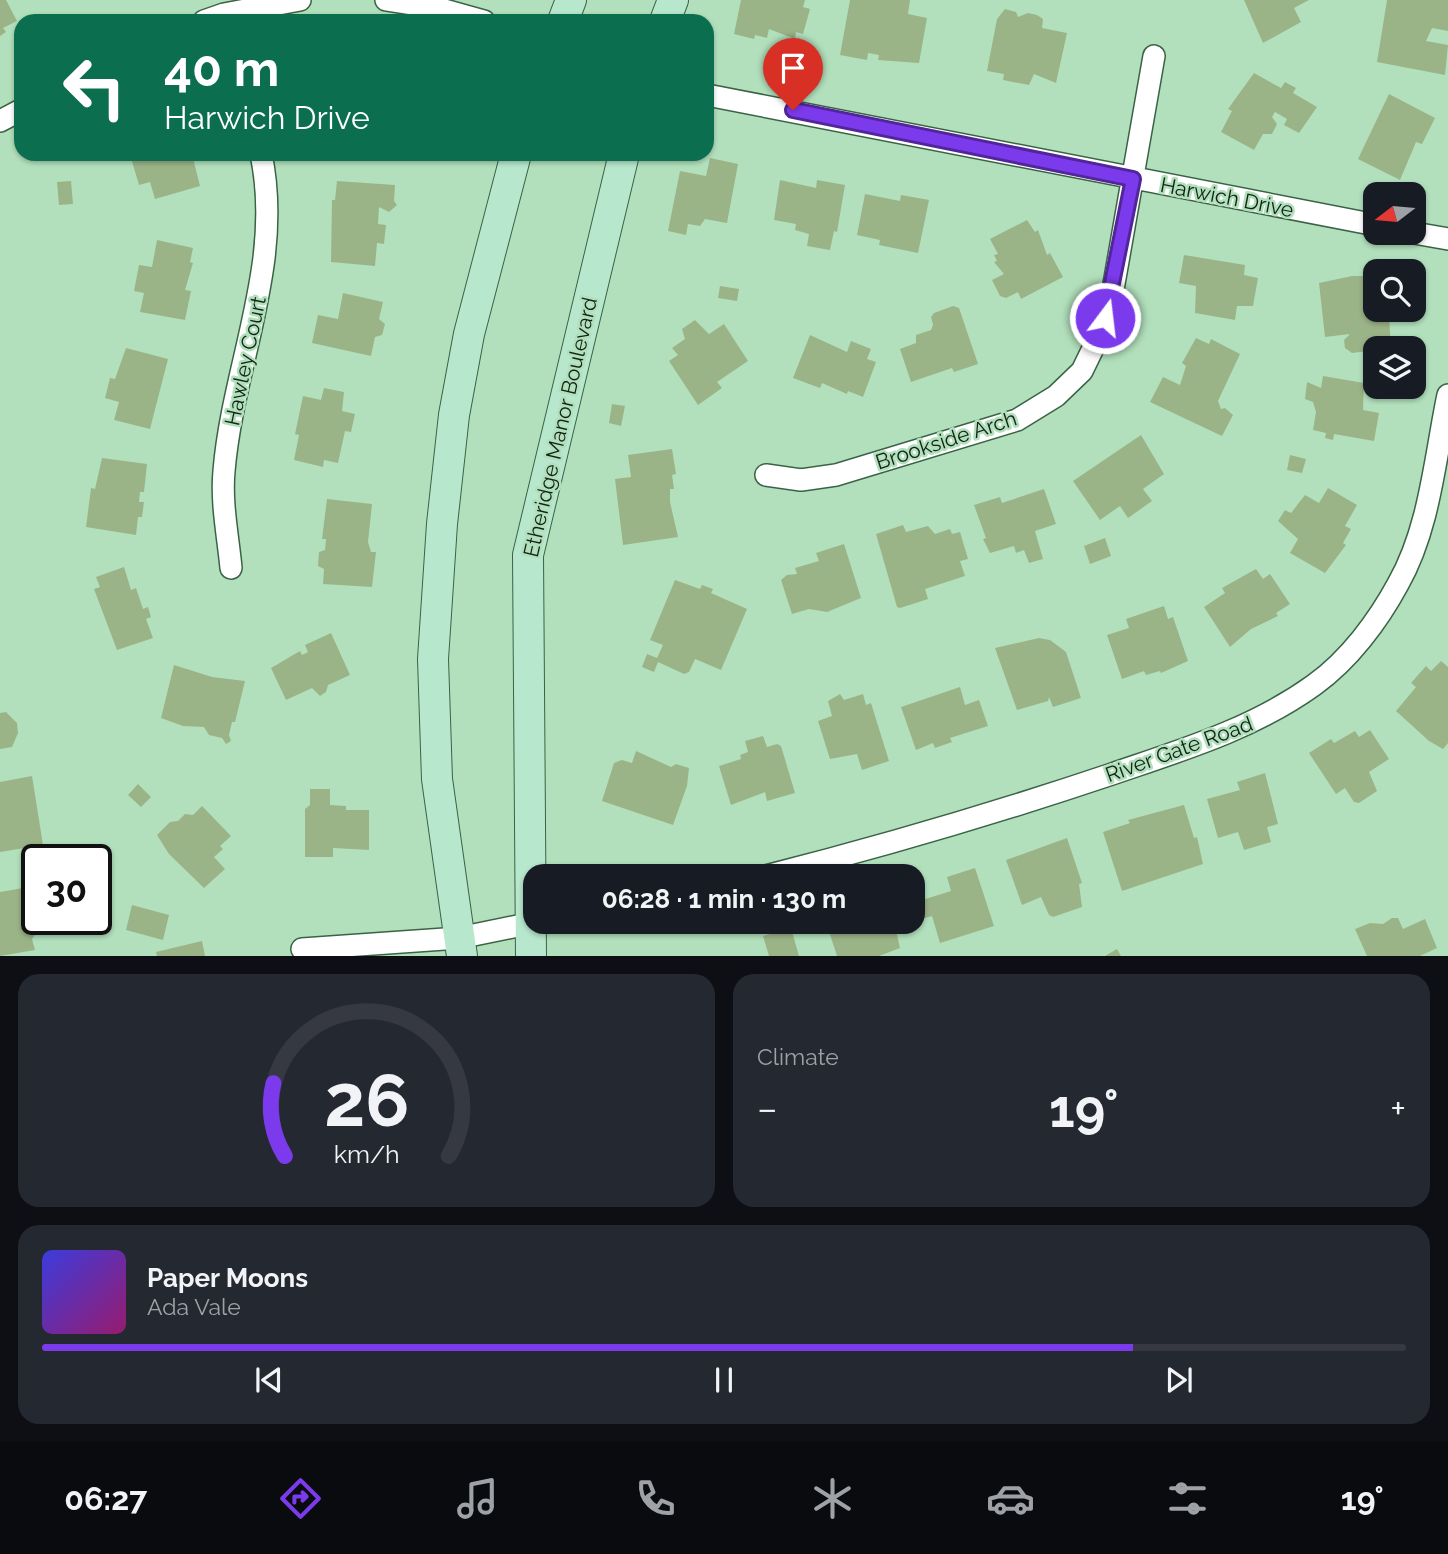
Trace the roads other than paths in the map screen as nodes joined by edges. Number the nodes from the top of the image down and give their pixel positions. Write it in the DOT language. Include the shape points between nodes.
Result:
graph roads {
  1 [pos="300,0"];
  2 [pos="386,0"];
  3 [pos="218,14"];
  4 [pos="459,14"];
  5 [pos="1154,56"];
  6 [pos="714,96"];
  7 [pos="263,161"];
  8 [pos="514,161"];
  9 [pos="622,161"];
  10 [pos="1133,179"];
  11 [pos="1363,223"];
  12 [pos="1426,235"];
  13 [pos="1448,239"];
  14 [pos="1448,395"];
  15 [pos="766,475"];
  16 [pos="231,568"];
  17 [pos="532,864"];
  18 [pos="810,864"];
  19 [pos="523,926"];
  20 [pos="532,934"];
  21 [pos="461,947"];
  22 [pos="302,949"];
  23 [pos="531,956"];
  1 -- 3 [label="street"];
  2 -- 4 [label="street"];
  5 -- 10 [label="street, Brookside Arch"];
  6 -- 10 [label="street, Harwich Drive"];
  7 -- 16 [label="street, Hawley Court" via="268,239 224,472"];
  8 -- 21 [label="main road" via="469,334 442,524 433,659 437,779"];
  9 -- 17 [label="main road, Etheridge Manor Boulevard" via="528,555"];
  10 -- 11 [label="street, Harwich Drive"];
  10 -- 15 [label="street, Brookside Arch" via="1111,300 1099,336 1082,371 1056,396 1017,420 836,475 801,480"];
  12 -- 13 [label="street"];
  14 -- 18 [label="street, River Gate Road" via="1411,558 1361,639 1316,684 1266,716 1165,756 978,819"];
  19 -- 21 [label="street"];
  20 -- 23 [label="main road, Etheridge Manor Boulevard"];
  21 -- 22 [label="street"];
}
